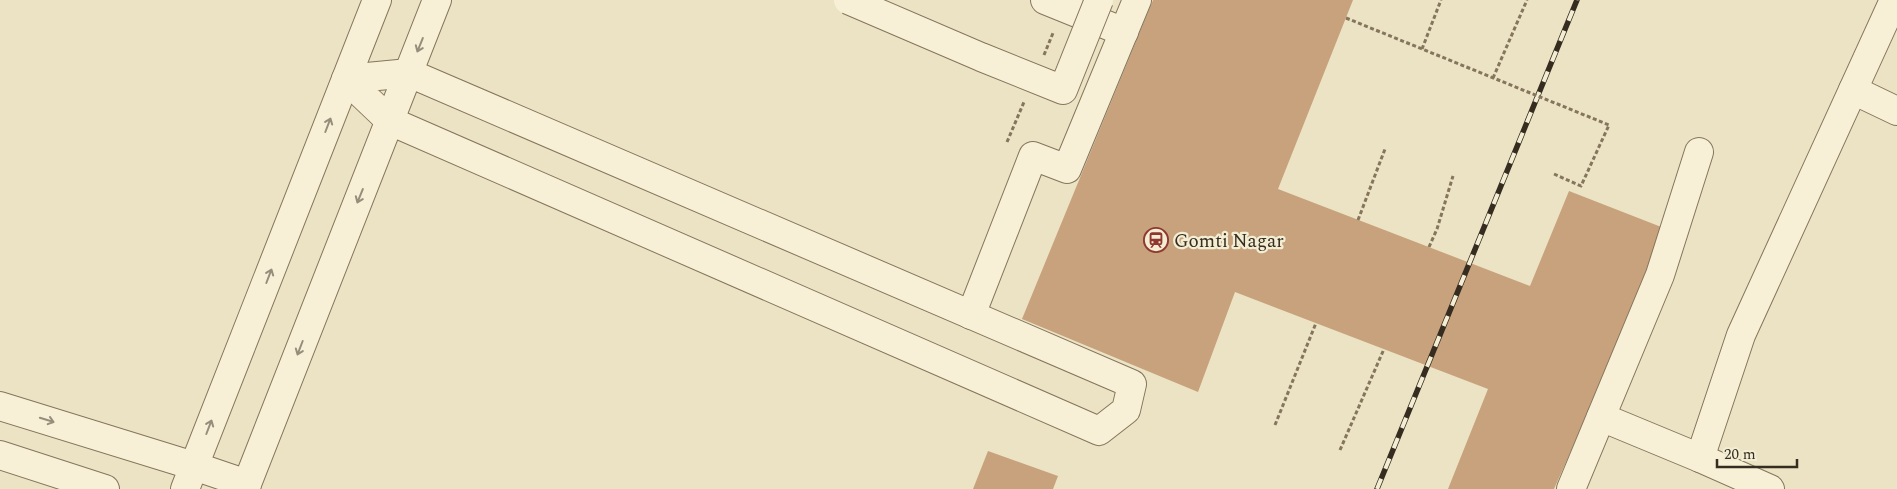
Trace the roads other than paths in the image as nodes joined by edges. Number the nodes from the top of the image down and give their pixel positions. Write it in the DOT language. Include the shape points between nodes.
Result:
graph roads {
  1 [pos="377,0"];
  2 [pos="438,0"];
  3 [pos="848,0"];
  4 [pos="1045,0"];
  5 [pos="1100,0"];
  6 [pos="1137,0"];
  7 [pos="1894,0"];
  8 [pos="1124,32"];
  9 [pos="409,73"];
  10 [pos="346,80"];
  11 [pos="1852,90"];
  12 [pos="1897,110"];
  13 [pos="390,120"];
  14 [pos="1699,152"];
  15 [pos="971,315"];
  16 [pos="0,406"];
  17 [pos="1601,417"];
  18 [pos="0,455"];
  19 [pos="1700,458"];
  20 [pos="189,477"];
  21 [pos="246,487"];
  22 [pos="105,489"];
  23 [pos="1571,489"];
  24 [pos="1770,489"];
  1 -- 10 [label="street"];
  2 -- 9 [label="street, one-way"];
  3 -- 5 [label="street, bridge" via="1063,90"];
  4 -- 8 [label="street"];
  6 -- 8 [label="street"];
  7 -- 11 [label="street"];
  8 -- 15 [label="street" via="1067,169 1033,156"];
  9 -- 10 [label="street"];
  9 -- 13 [label="street"];
  9 -- 15 [label="street"];
  10 -- 13 [label="street"];
  20 -- 10 [label="street, one-way"];
  11 -- 12 [label="street"];
  11 -- 19 [label="street" via="1740,335"];
  13 -- 15 [label="street" via="1099,431 1126,410 1132,384"];
  13 -- 21 [label="street, one-way"];
  14 -- 17 [label="street" via="1660,275"];
  16 -- 20 [label="street, one-way"];
  17 -- 19 [label="street"];
  17 -- 23 [label="street"];
  18 -- 22 [label="street"];
  19 -- 24 [label="street"];
  20 -- 21 [label="street"];
}
